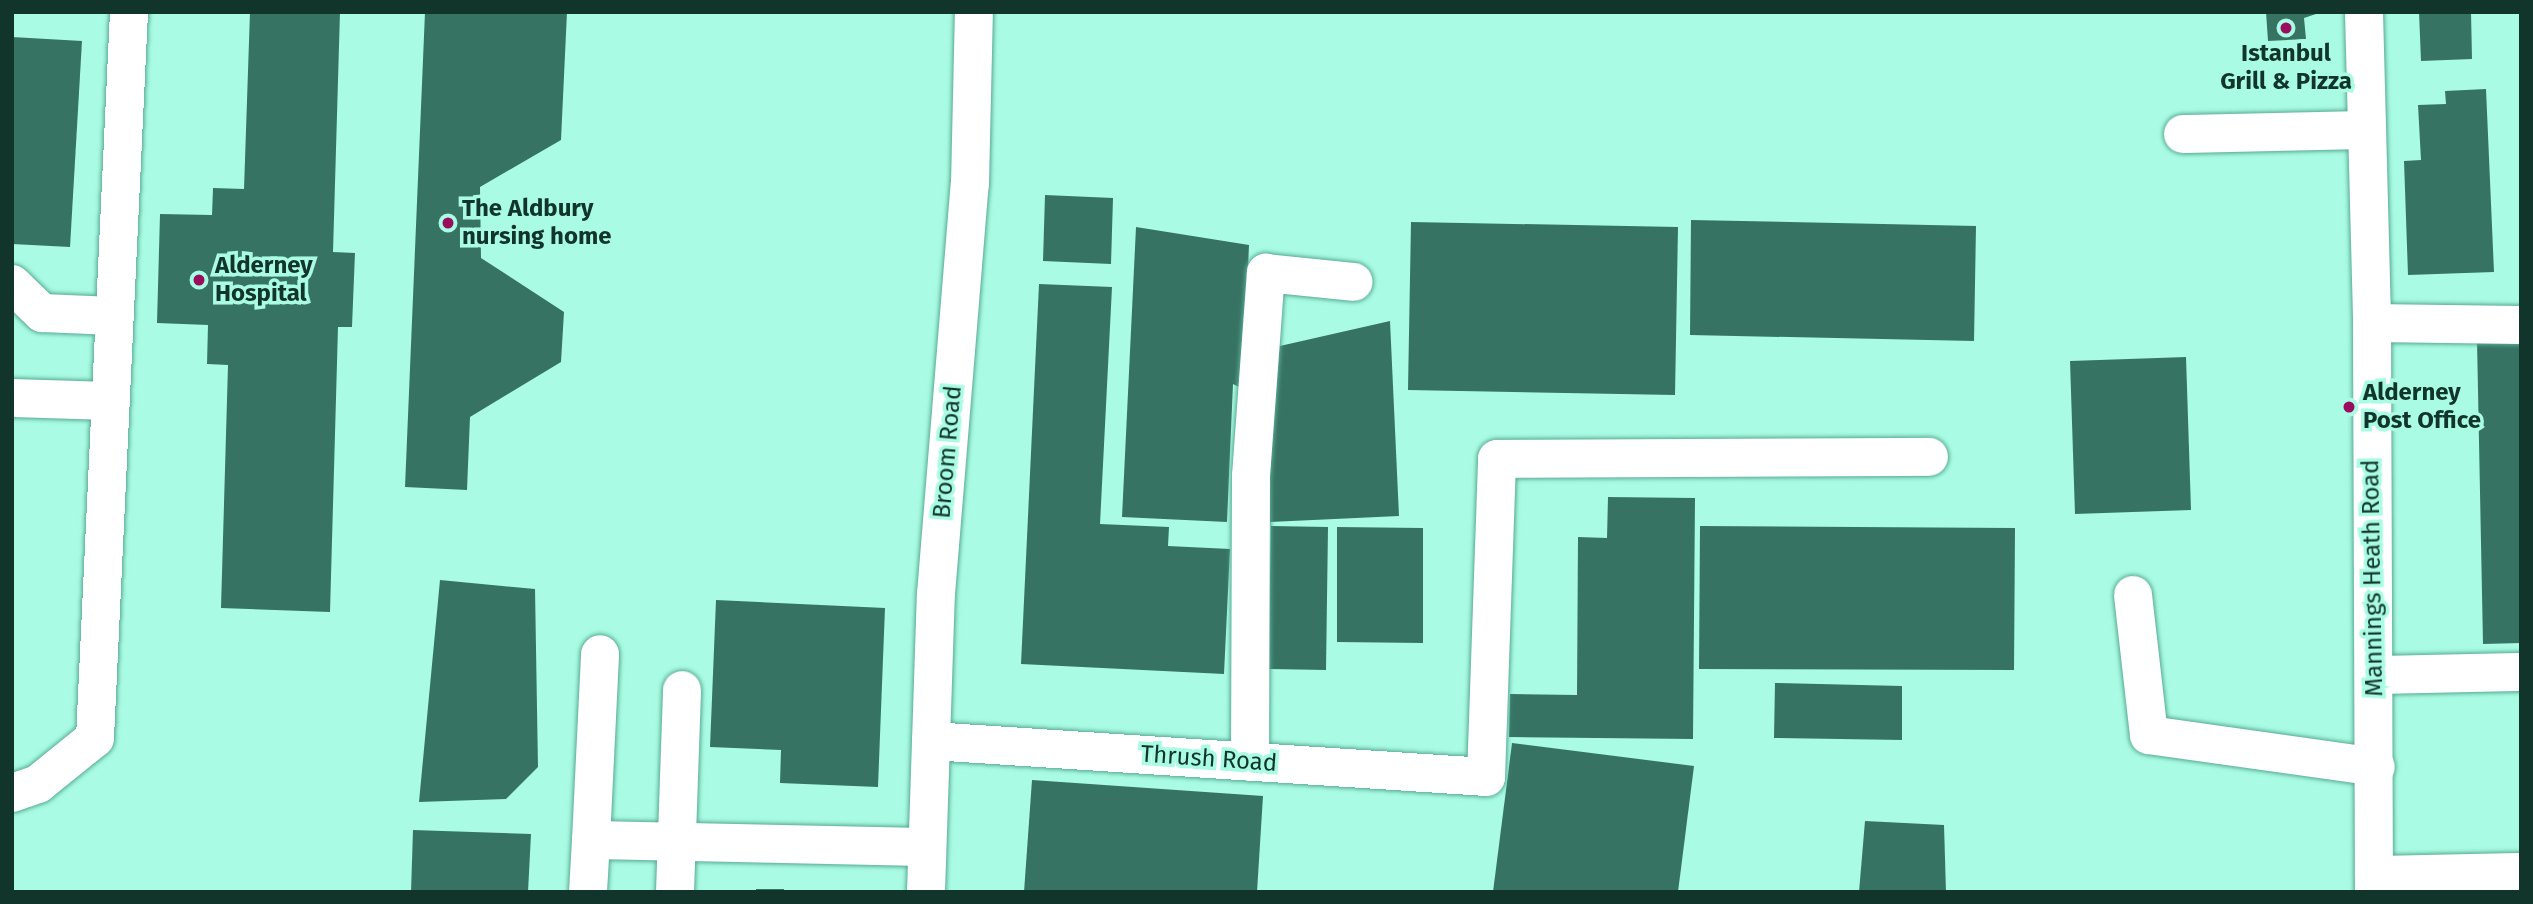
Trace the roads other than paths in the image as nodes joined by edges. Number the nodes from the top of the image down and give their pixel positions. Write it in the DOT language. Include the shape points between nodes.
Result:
graph roads {
  1 [pos="128,12"];
  2 [pos="974,12"];
  3 [pos="2364,12"];
  4 [pos="2366,130"];
  5 [pos="2183,134"];
  6 [pos="1354,282"];
  7 [pos="12,284"];
  8 [pos="114,316"];
  9 [pos="2372,323"];
  10 [pos="2521,325"];
  11 [pos="12,398"];
  12 [pos="110,401"];
  13 [pos="1929,457"];
  14 [pos="2133,595"];
  15 [pos="600,654"];
  16 [pos="2521,672"];
  17 [pos="2375,676"];
  18 [pos="682,690"];
  19 [pos="931,741"];
  20 [pos="1250,762"];
  21 [pos="2376,767"];
  22 [pos="12,793"];
  23 [pos="591,841"];
  24 [pos="676,843"];
  25 [pos="927,847"];
  26 [pos="2521,872"];
  27 [pos="2374,884"];
  28 [pos="588,892"];
  29 [pos="675,892"];
  30 [pos="926,892"];
  1 -- 8 [label="street"];
  2 -- 19 [label="street, Broom Road" via="970,184 936,594"];
  3 -- 4 [label="street, Mannings Heath Road"];
  4 -- 5 [label="street"];
  4 -- 9 [label="street, Mannings Heath Road"];
  6 -- 20 [label="street" via="1266,273 1251,476"];
  7 -- 8 [label="street" via="42,313"];
  8 -- 12 [label="street"];
  9 -- 10 [label="street"];
  9 -- 17 [label="street, Mannings Heath Road"];
  11 -- 12 [label="street"];
  12 -- 22 [label="street" via="95,738 38,784"];
  13 -- 20 [label="street, Thrush Road" via="1497,459 1486,776"];
  14 -- 21 [label="street" via="2149,735"];
  15 -- 23 [label="street"];
  16 -- 17 [label="street"];
  17 -- 21 [label="street, Mannings Heath Road"];
  18 -- 24 [label="street"];
  19 -- 20 [label="street, Thrush Road"];
  19 -- 25 [label="street, Broom Road"];
  21 -- 27 [label="street, Mannings Heath Road"];
  23 -- 24 [label="street"];
  23 -- 28 [label="street"];
  24 -- 25 [label="street"];
  24 -- 29 [label="street"];
  25 -- 30 [label="street, Broom Road"];
  26 -- 27 [label="street"];
}
